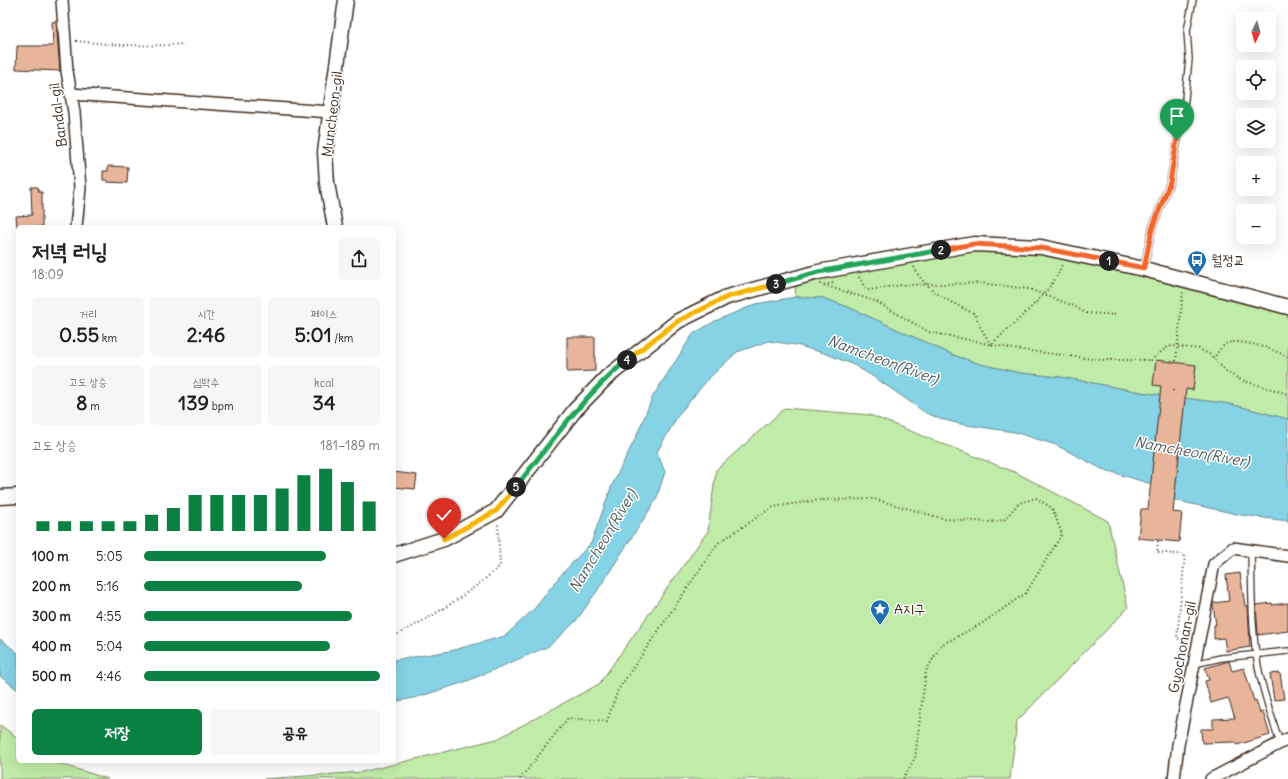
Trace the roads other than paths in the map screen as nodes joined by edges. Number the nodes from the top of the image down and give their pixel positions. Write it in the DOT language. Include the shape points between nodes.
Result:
graph roads {
  1 [pos="62,0"];
  2 [pos="346,0"];
  3 [pos="1193,0"];
  4 [pos="71,94"];
  5 [pos="330,112"];
  6 [pos="76,225"];
  7 [pos="335,225"];
  8 [pos="1144,268"];
  9 [pos="1288,307"];
  10 [pos="1251,549"];
  11 [pos="396,554"];
  12 [pos="1288,556"];
  13 [pos="1288,651"];
  14 [pos="1257,654"];
  15 [pos="1194,664"];
  16 [pos="1284,741"];
  17 [pos="1174,779"];
  18 [pos="1211,779"];
  1 -- 4 [label="street, Bandal-gil"];
  2 -- 5 [label="street, Muncheon-gil"];
  3 -- 8 [label="lane" via="1187,31 1189,59 1185,99 1170,182 1152,229"];
  4 -- 5 [label="street"];
  4 -- 6 [label="street, Bandal-gil" via="80,188"];
  5 -- 7 [label="street, Muncheon-gil" via="325,152"];
  8 -- 9 [label="street"];
  8 -- 11 [label="street" via="1041,248 974,244 818,272 727,297 678,321 606,378 575,410 496,511 444,539"];
  10 -- 12 [label="street, Gyochonan-gil"];
  10 -- 14 [label="lane"];
  10 -- 15 [label="street, Gyochonan-gil" via="1233,548 1214,564"];
  13 -- 14 [label="lane"];
  14 -- 15 [label="lane"];
  14 -- 16 [label="lane" via="1264,695"];
  15 -- 17 [label="street, Gyochonan-gil"];
  16 -- 18 [label="street"];
}
